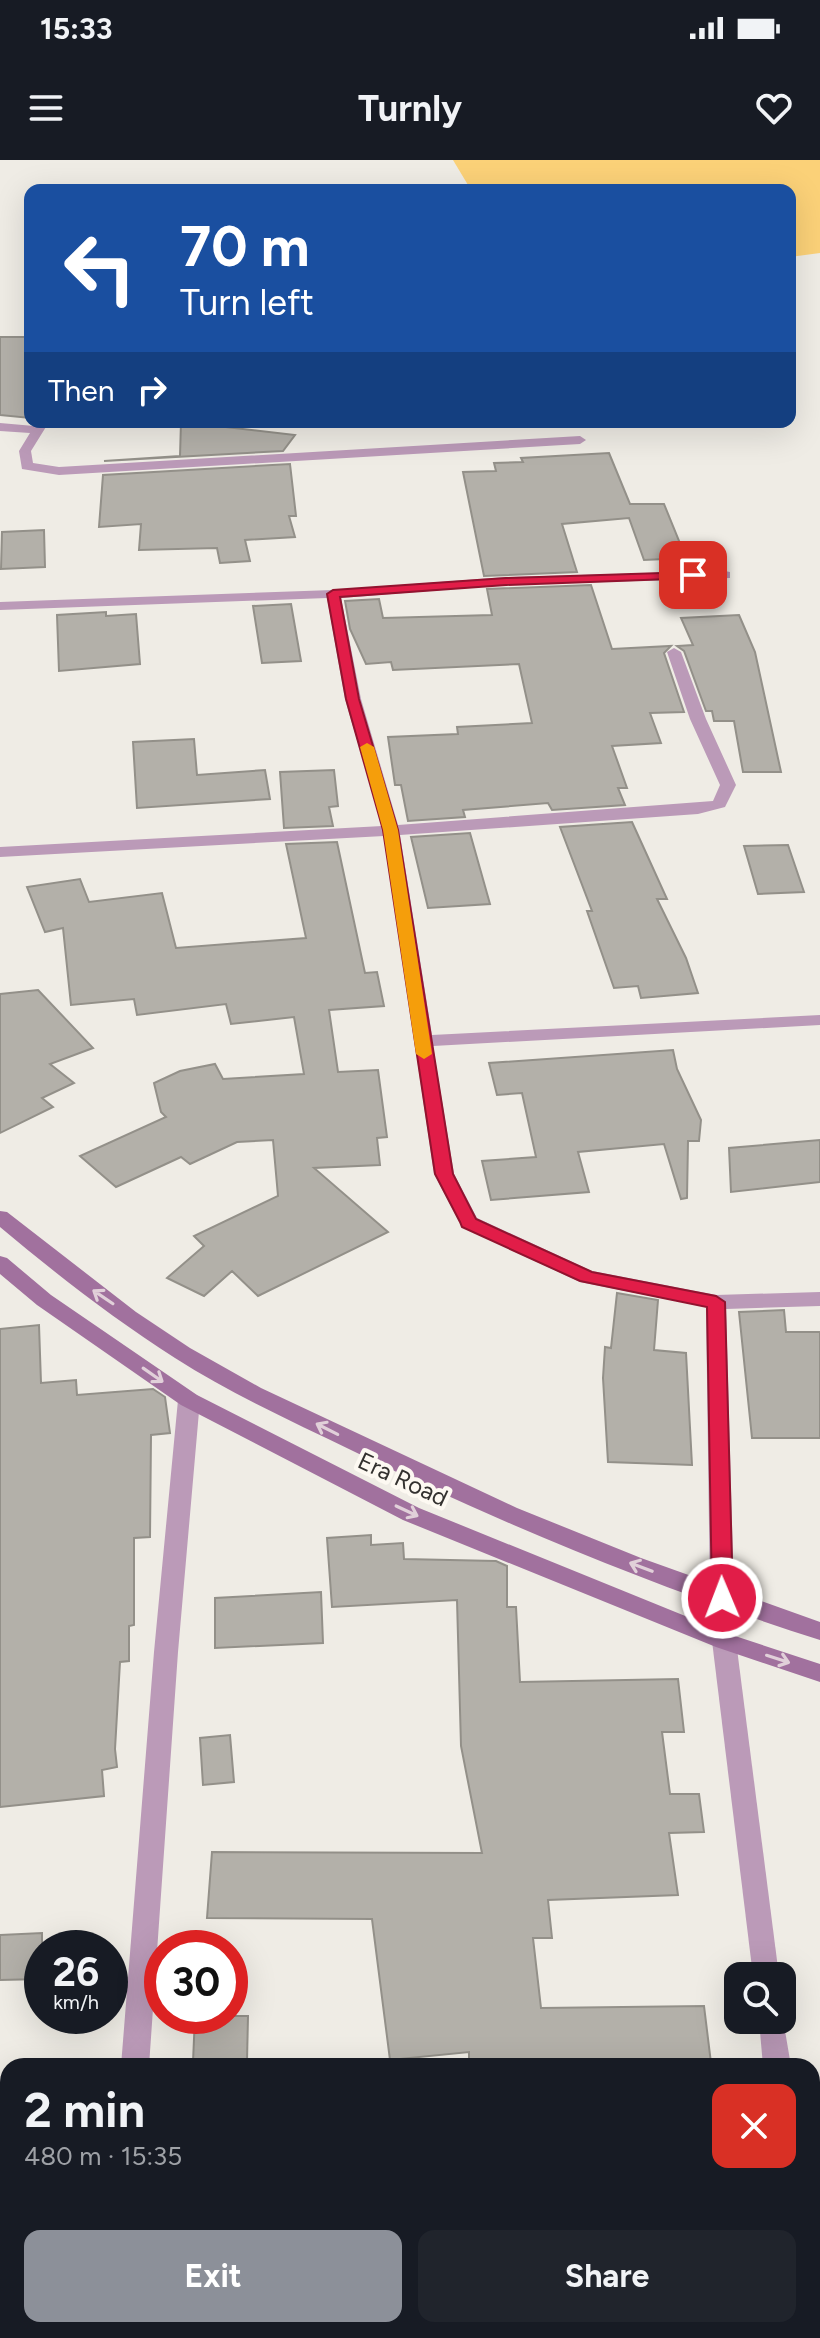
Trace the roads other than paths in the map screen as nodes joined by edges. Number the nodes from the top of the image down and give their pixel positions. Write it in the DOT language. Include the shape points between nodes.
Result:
graph roads {
  1 [pos="24,426"];
  2 [pos="0,427"];
  3 [pos="38,428"];
  4 [pos="580,440"];
  5 [pos="725,575"];
  6 [pos="333,594"];
  7 [pos="0,606"];
  8 [pos="674,652"];
  9 [pos="391,830"];
  10 [pos="0,852"];
  11 [pos="820,1020"];
  12 [pos="422,1041"];
  13 [pos="0,1217"];
  14 [pos="0,1263"];
  15 [pos="820,1299"];
  16 [pos="716,1302"];
  17 [pos="189,1400"];
  18 [pos="722,1598"];
  19 [pos="820,1631"];
  20 [pos="724,1641"];
  21 [pos="820,1673"];
  22 [pos="764,1962"];
  23 [pos="774,2034"];
  24 [pos="136,2058"];
  25 [pos="776,2058"];
  1 -- 2 [label="street"];
  3 -- 4 [label="street" via="25,451 27,466 59,471"];
  5 -- 6 [label="street" via="506,581"];
  6 -- 7 [label="street"];
  6 -- 9 [label="street" via="353,699"];
  8 -- 9 [label="street" via="728,785 719,804"];
  9 -- 10 [label="street"];
  9 -- 12 [label="street"];
  11 -- 12 [label="street"];
  12 -- 16 [label="street" via="444,1174 469,1222 587,1277"];
  18 -- 13 [label="main road, one-way" via="427,1479 209,1370 65,1271"];
  14 -- 17 [label="main road, Era Road, one-way" via="44,1300"];
  15 -- 16 [label="street"];
  16 -- 18 [label="street"];
  17 -- 20 [label="main road, Era Road, one-way" via="411,1514"];
  17 -- 24 [label="street"];
  18 -- 19 [label="main road"];
  20 -- 21 [label="main road, Era Road, one-way"];
  20 -- 22 [label="street"];
  23 -- 25 [label="street"];
}
